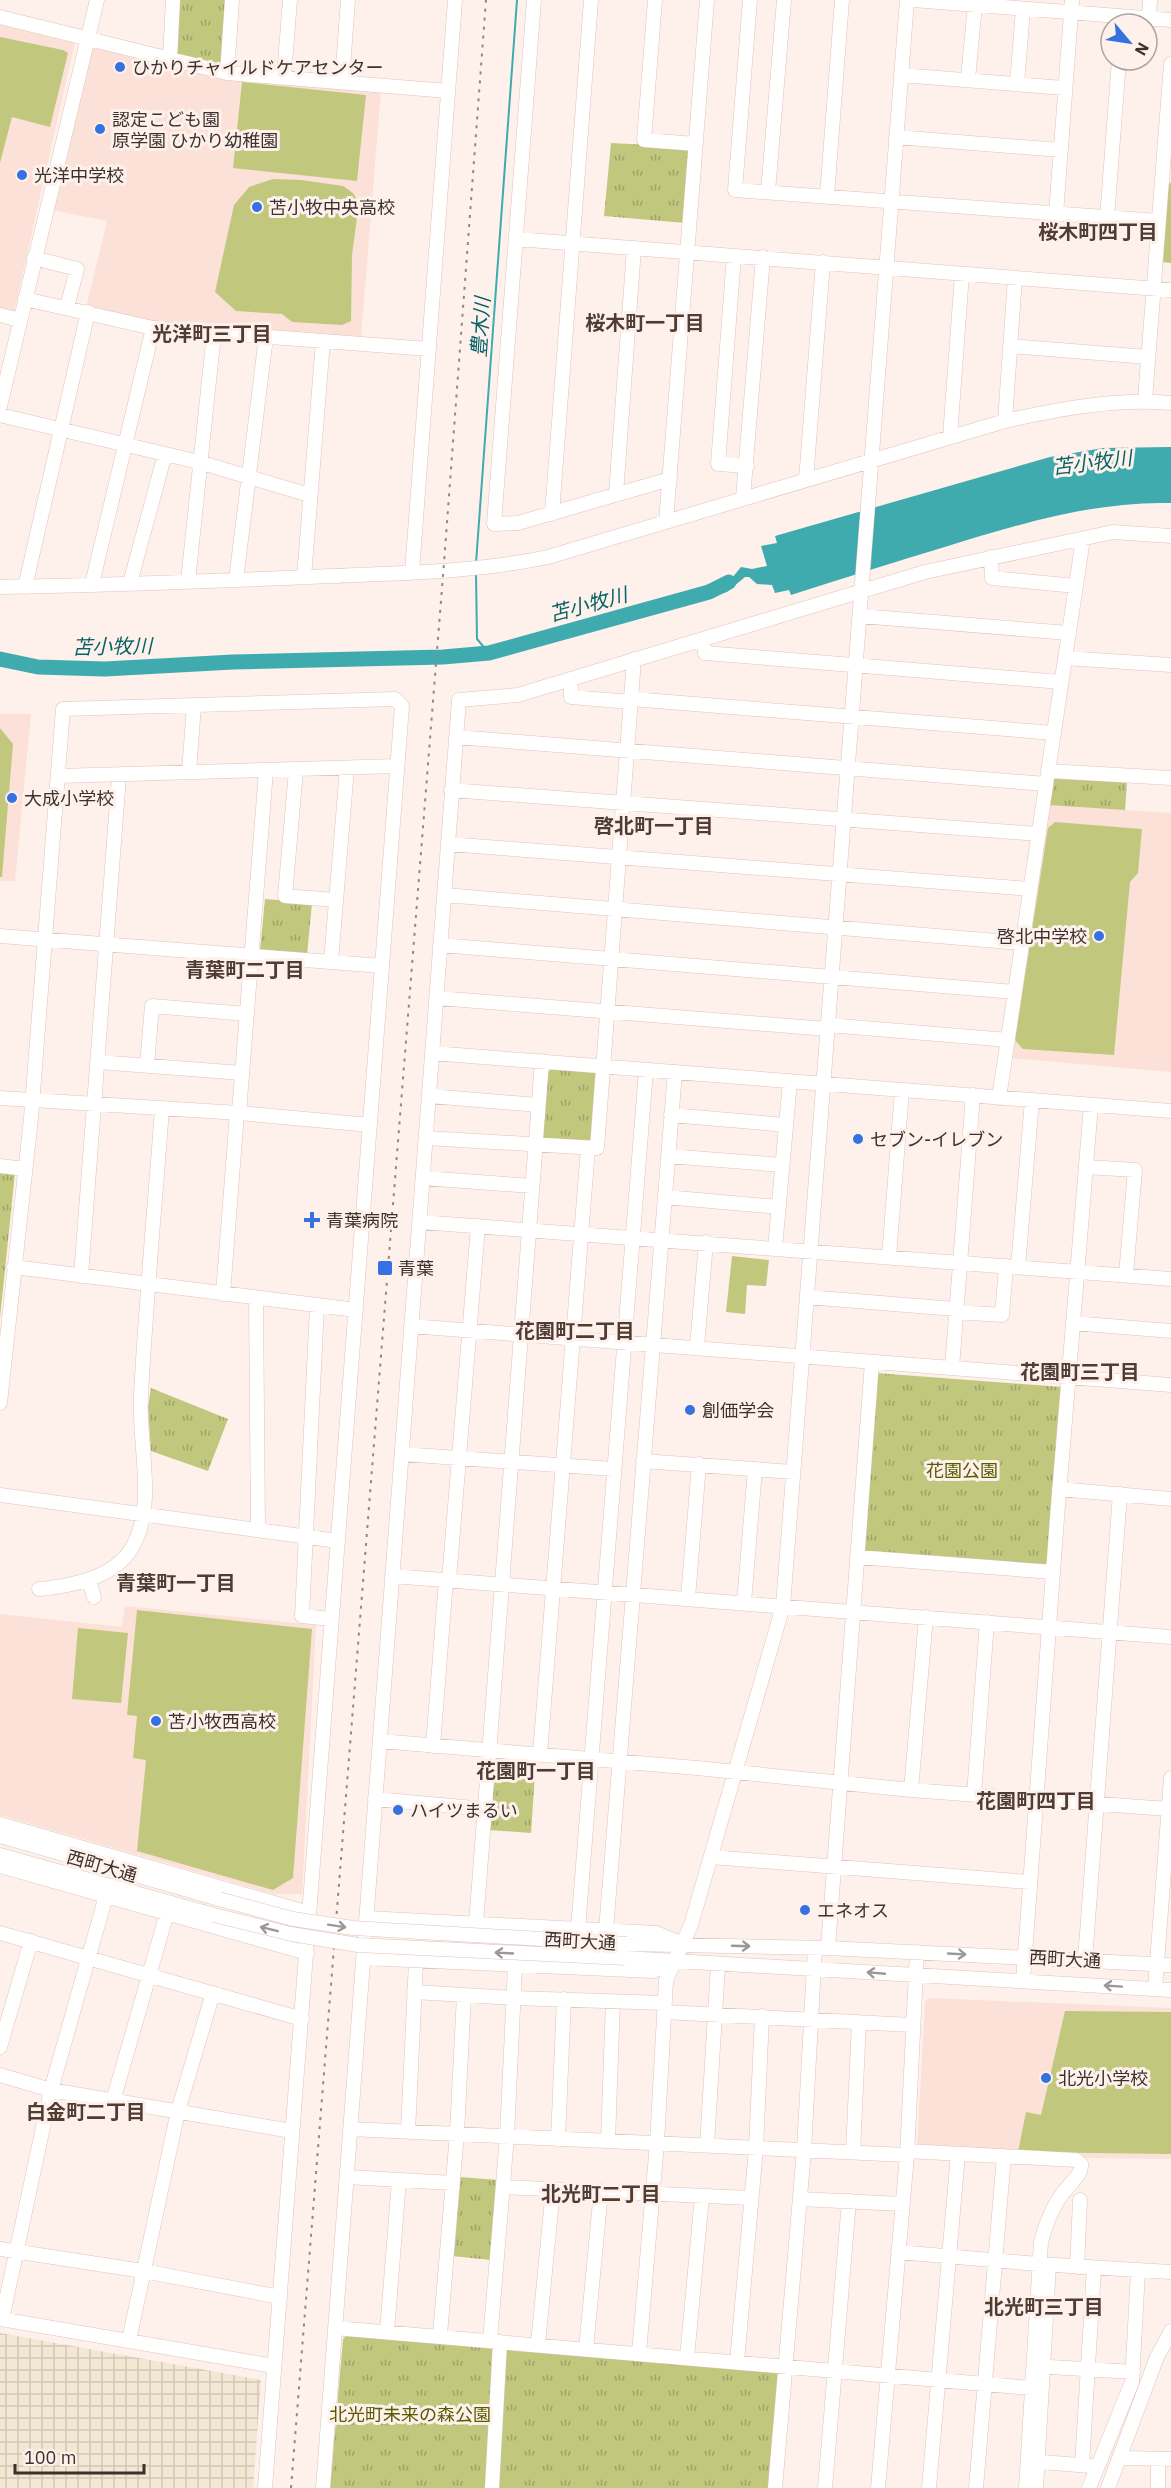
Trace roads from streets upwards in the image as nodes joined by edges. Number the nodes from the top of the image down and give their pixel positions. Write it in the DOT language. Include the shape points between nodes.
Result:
graph roads {
  1 [pos="96,0"];
  2 [pos="173,0"];
  3 [pos="232,0"];
  4 [pos="290,0"];
  5 [pos="348,0"];
  6 [pos="455,0"];
  7 [pos="534,0"];
  8 [pos="591,0"];
  9 [pos="655,0"];
  10 [pos="707,0"];
  11 [pos="750,0"];
  12 [pos="784,0"];
  13 [pos="842,0"];
  14 [pos="907,0"];
  15 [pos="914,0"];
  16 [pos="999,3"];
  17 [pos="975,5"];
  18 [pos="1071,6"];
  19 [pos="1023,9"];
  20 [pos="1099,14"];
  21 [pos="0,17"];
  22 [pos="87,39"];
  23 [pos="170,59"];
  24 [pos="1171,64"];
  25 [pos="1118,72"];
  26 [pos="227,73"];
  27 [pos="901,75"];
  28 [pos="284,76"];
  29 [pos="968,79"];
  30 [pos="342,81"];
  31 [pos="1017,84"];
  32 [pos="1064,88"];
  33 [pos="448,91"];
  34 [pos="896,137"];
  35 [pos="696,144"];
  36 [pos="1060,150"];
  37 [pos="1166,177"];
  38 [pos="768,192"];
  39 [pos="827,196"];
  40 [pos="891,201"];
  41 [pos="1056,214"];
  42 [pos="1107,218"];
  43 [pos="1159,221"];
  44 [pos="516,239"];
  45 [pos="572,243"];
  46 [pos="634,248"];
  47 [pos="687,252"];
  48 [pos="734,256"];
  49 [pos="34,258"];
  50 [pos="763,258"];
  51 [pos="823,262"];
  52 [pos="886,267"];
  53 [pos="962,274"];
  54 [pos="1015,278"];
  55 [pos="1154,288"];
  56 [pos="1171,290"];
  57 [pos="25,298"];
  58 [pos="67,307"];
  59 [pos="88,312"];
  60 [pos="0,315"];
  61 [pos="20,320"];
  62 [pos="153,328"];
  63 [pos="214,333"];
  64 [pos="266,337"];
  65 [pos="323,341"];
  66 [pos="1010,346"];
  67 [pos="428,349"];
  68 [pos="1148,357"];
  69 [pos="2,389"];
  70 [pos="1145,400"];
  71 [pos="1171,403"];
  72 [pos="0,406"];
  73 [pos="0,415"];
  74 [pos="1005,421"];
  75 [pos="62,429"];
  76 [pos="950,437"];
  77 [pos="125,444"];
  78 [pos="165,454"];
  79 [pos="871,461"];
  80 [pos="199,462"];
  81 [pos="747,466"];
  82 [pos="248,476"];
  83 [pos="670,479"];
  84 [pos="806,480"];
  85 [pos="616,494"];
  86 [pos="309,495"];
  87 [pos="743,498"];
  88 [pos="552,514"];
  89 [pos="666,522"];
  90 [pos="1171,536"];
  91 [pos="1083,539"];
  92 [pos="991,557"];
  93 [pos="412,572"];
  94 [pos="304,577"];
  95 [pos="236,580"];
  96 [pos="188,581"];
  97 [pos="130,583"];
  98 [pos="92,584"];
  99 [pos="862,586"];
  100 [pos="1076,586"];
  101 [pos="0,587"];
  102 [pos="25,587"];
  103 [pos="860,616"];
  104 [pos="1069,633"];
  105 [pos="703,639"];
  106 [pos="1065,658"];
  107 [pos="634,659"];
  108 [pos="1171,665"];
  109 [pos="856,666"];
  110 [pos="571,680"];
  111 [pos="1061,682"];
  112 [pos="631,700"];
  113 [pos="194,705"];
  114 [pos="852,717"];
  115 [pos="1054,733"];
  116 [pos="456,737"];
  117 [pos="627,751"];
  118 [pos="398,766"];
  119 [pos="347,768"];
  120 [pos="847,768"];
  121 [pos="296,770"];
  122 [pos="266,771"];
  123 [pos="189,772"];
  124 [pos="58,776"];
  125 [pos="119,776"];
  126 [pos="1047,778"];
  127 [pos="1171,778"];
  128 [pos="452,790"];
  129 [pos="624,803"];
  130 [pos="844,819"];
  131 [pos="1039,834"];
  132 [pos="448,844"];
  133 [pos="619,857"];
  134 [pos="840,874"];
  135 [pos="1030,889"];
  136 [pos="444,895"];
  137 [pos="336,900"];
  138 [pos="615,909"];
  139 [pos="836,927"];
  140 [pos="0,936"];
  141 [pos="44,940"];
  142 [pos="1022,943"];
  143 [pos="107,945"];
  144 [pos="440,945"];
  145 [pos="251,956"];
  146 [pos="611,960"];
  147 [pos="331,962"];
  148 [pos="382,966"];
  149 [pos="832,977"];
  150 [pos="1015,992"];
  151 [pos="436,998"];
  152 [pos="608,1011"];
  153 [pos="247,1014"];
  154 [pos="828,1027"];
  155 [pos="1008,1040"];
  156 [pos="432,1053"];
  157 [pos="543,1061"];
  158 [pos="98,1062"];
  159 [pos="147,1065"];
  160 [pos="604,1066"];
  161 [pos="646,1070"];
  162 [pos="675,1072"];
  163 [pos="242,1073"];
  164 [pos="790,1081"];
  165 [pos="824,1083"];
  166 [pos="902,1090"];
  167 [pos="973,1095"];
  168 [pos="429,1096"];
  169 [pos="0,1098"];
  170 [pos="999,1098"];
  171 [pos="33,1100"];
  172 [pos="1032,1100"];
  173 [pos="95,1105"];
  174 [pos="538,1105"];
  175 [pos="1091,1105"];
  176 [pos="162,1109"];
  177 [pos="1171,1112"];
  178 [pos="238,1113"];
  179 [pos="671,1115"];
  180 [pos="370,1125"];
  181 [pos="786,1125"];
  182 [pos="426,1138"];
  183 [pos="535,1144"];
  184 [pos="588,1148"];
  185 [pos="668,1156"];
  186 [pos="782,1165"];
  187 [pos="0,1166"];
  188 [pos="1086,1167"];
  189 [pos="25,1169"];
  190 [pos="423,1178"];
  191 [pos="532,1186"];
  192 [pos="665,1197"];
  193 [pos="779,1207"];
  194 [pos="420,1222"];
  195 [pos="478,1226"];
  196 [pos="529,1229"];
  197 [pos="582,1233"];
  198 [pos="632,1237"];
  199 [pos="661,1239"];
  200 [pos="706,1242"];
  201 [pos="775,1248"];
  202 [pos="810,1251"];
  203 [pos="889,1257"];
  204 [pos="959,1262"];
  205 [pos="1012,1266"];
  206 [pos="14,1267"];
  207 [pos="1077,1272"];
  208 [pos="1126,1275"];
  209 [pos="81,1276"];
  210 [pos="1171,1279"];
  211 [pos="149,1284"];
  212 [pos="223,1294"];
  213 [pos="807,1297"];
  214 [pos="256,1298"];
  215 [pos="317,1306"];
  216 [pos="356,1310"];
  217 [pos="955,1311"];
  218 [pos="1073,1323"];
  219 [pos="411,1326"];
  220 [pos="468,1330"];
  221 [pos="1171,1331"];
  222 [pos="521,1334"];
  223 [pos="573,1338"];
  224 [pos="623,1342"];
  225 [pos="653,1344"];
  226 [pos="697,1347"];
  227 [pos="3,1349"];
  228 [pos="803,1356"];
  229 [pos="872,1362"];
  230 [pos="952,1368"];
  231 [pos="1069,1377"];
  232 [pos="1171,1384"];
  233 [pos="0,1403"];
  234 [pos="402,1454"];
  235 [pos="458,1458"];
  236 [pos="511,1461"];
  237 [pos="643,1461"];
  238 [pos="699,1464"];
  239 [pos="563,1465"];
  240 [pos="613,1469"];
  241 [pos="755,1469"];
  242 [pos="793,1472"];
  243 [pos="1059,1489"];
  244 [pos="1120,1494"];
  245 [pos="0,1495"];
  246 [pos="1171,1499"];
  247 [pos="144,1516"];
  248 [pos="258,1530"];
  249 [pos="306,1537"];
  250 [pos="338,1541"];
  251 [pos="857,1557"];
  252 [pos="1053,1572"];
  253 [pos="392,1576"];
  254 [pos="89,1580"];
  255 [pos="448,1580"];
  256 [pos="502,1584"];
  257 [pos="553,1588"];
  258 [pos="39,1589"];
  259 [pos="604,1592"];
  260 [pos="633,1594"];
  261 [pos="94,1597"];
  262 [pos="688,1599"];
  263 [pos="744,1603"];
  264 [pos="783,1606"];
  265 [pos="852,1612"];
  266 [pos="926,1617"];
  267 [pos="331,1619"];
  268 [pos="987,1622"];
  269 [pos="1050,1628"];
  270 [pos="1110,1632"];
  271 [pos="1171,1636"];
  272 [pos="380,1741"];
  273 [pos="433,1746"];
  274 [pos="489,1750"];
  275 [pos="540,1754"];
  276 [pos="590,1758"];
  277 [pos="620,1761"];
  278 [pos="736,1772"];
  279 [pos="1171,1778"];
  280 [pos="838,1783"];
  281 [pos="912,1790"];
  282 [pos="974,1794"];
  283 [pos="1036,1798"];
  284 [pos="375,1799"];
  285 [pos="1170,1800"];
  286 [pos="1096,1803"];
  287 [pos="485,1809"];
  288 [pos="0,1824"];
  289 [pos="0,1836"];
  290 [pos="1169,1844"];
  291 [pos="0,1856"];
  292 [pos="711,1857"];
  293 [pos="0,1866"];
  294 [pos="832,1866"];
  295 [pos="1029,1882"];
  296 [pos="106,1896"];
  297 [pos="1166,1909"];
  298 [pos="167,1913"];
  299 [pos="309,1913"];
  300 [pos="367,1918"];
  301 [pos="476,1924"];
  302 [pos="578,1929"];
  303 [pos="606,1930"];
  304 [pos="0,1933"];
  305 [pos="31,1941"];
  306 [pos="683,1944"];
  307 [pos="821,1948"];
  308 [pos="917,1952"];
  309 [pos="307,1953"];
  310 [pos="1024,1957"];
  311 [pos="88,1958"];
  312 [pos="364,1958"];
  313 [pos="1085,1960"];
  314 [pos="416,1961"];
  315 [pos="675,1962"];
  316 [pos="1157,1964"];
  317 [pos="718,1965"];
  318 [pos="1171,1965"];
  319 [pos="516,1966"];
  320 [pos="814,1968"];
  321 [pos="149,1974"];
  322 [pos="915,1975"];
  323 [pos="1023,1981"];
  324 [pos="1155,1989"];
  325 [pos="1171,1990"];
  326 [pos="414,1992"];
  327 [pos="213,1993"];
  328 [pos="464,1995"];
  329 [pos="514,1998"];
  330 [pos="564,1999"];
  331 [pos="613,2001"];
  332 [pos="664,2008"];
  333 [pos="714,2015"];
  334 [pos="762,2016"];
  335 [pos="302,2019"];
  336 [pos="810,2019"];
  337 [pos="859,2022"];
  338 [pos="912,2025"];
  339 [pos="0,2047"];
  340 [pos="0,2075"];
  341 [pos="51,2090"];
  342 [pos="113,2100"];
  343 [pos="178,2111"];
  344 [pos="350,2129"];
  345 [pos="292,2131"];
  346 [pos="408,2132"];
  347 [pos="457,2133"];
  348 [pos="507,2136"];
  349 [pos="558,2139"];
  350 [pos="608,2141"];
  351 [pos="657,2143"];
  352 [pos="707,2145"];
  353 [pos="756,2148"];
  354 [pos="804,2150"];
  355 [pos="853,2152"];
  356 [pos="907,2153"];
  357 [pos="958,2154"];
  358 [pos="1004,2156"];
  359 [pos="346,2177"];
  360 [pos="399,2180"];
  361 [pos="453,2183"];
  362 [pos="503,2187"];
  363 [pos="553,2189"];
  364 [pos="601,2191"];
  365 [pos="653,2194"];
  366 [pos="702,2196"];
  367 [pos="751,2198"];
  368 [pos="800,2199"];
  369 [pos="1080,2200"];
  370 [pos="849,2201"];
  371 [pos="902,2204"];
  372 [pos="0,2249"];
  373 [pos="18,2252"];
  374 [pos="898,2252"];
  375 [pos="950,2256"];
  376 [pos="995,2260"];
  377 [pos="1043,2265"];
  378 [pos="1077,2267"];
  379 [pos="1094,2268"];
  380 [pos="142,2271"];
  381 [pos="1138,2271"];
  382 [pos="1171,2272"];
  383 [pos="280,2297"];
  384 [pos="1,2319"];
  385 [pos="335,2328"];
  386 [pos="1171,2331"];
  387 [pos="387,2332"];
  388 [pos="440,2335"];
  389 [pos="129,2340"];
  390 [pos="495,2341"];
  391 [pos="538,2344"];
  392 [pos="586,2349"];
  393 [pos="639,2353"];
  394 [pos="687,2358"];
  395 [pos="737,2362"];
  396 [pos="274,2366"];
  397 [pos="786,2366"];
  398 [pos="1038,2366"];
  399 [pos="1088,2369"];
  400 [pos="835,2370"];
  401 [pos="888,2375"];
  402 [pos="1133,2377"];
  403 [pos="938,2379"];
  404 [pos="985,2383"];
  405 [pos="1146,2387"];
  406 [pos="1030,2388"];
  407 [pos="1119,2458"];
  408 [pos="1165,2459"];
  409 [pos="1032,2462"];
  410 [pos="1082,2465"];
  411 [pos="1097,2466"];
  412 [pos="1114,2472"];
  413 [pos="265,2488"];
  414 [pos="323,2488"];
  415 [pos="492,2488"];
  416 [pos="775,2488"];
  417 [pos="825,2488"];
  418 [pos="878,2488"];
  419 [pos="929,2488"];
  420 [pos="976,2488"];
  421 [pos="1026,2488"];
  422 [pos="1036,2488"];
  423 [pos="1089,2488"];
  424 [pos="1108,2488"];
  425 [pos="1158,2488"];
  1 -- 22 [label="street"];
  2 -- 23 [label="street"];
  3 -- 26 [label="street"];
  4 -- 28 [label="street"];
  5 -- 30 [label="street"];
  6 -- 33 [label="street"];
  7 -- 44 [label="street"];
  8 -- 45 [label="street"];
  9 -- 35 [label="street" via="644,140"];
  10 -- 35 [label="street"];
  11 -- 38 [label="street" via="735,190"];
  12 -- 38 [label="street"];
  13 -- 39 [label="street"];
  14 -- 27 [label="street"];
  15 -- 17 [label="street"];
  16 -- 17 [label="street"];
  16 -- 19 [label="street"];
  17 -- 29 [label="street"];
  18 -- 19 [label="street"];
  18 -- 20 [label="street"];
  18 -- 32 [label="street"];
  19 -- 31 [label="street"];
  21 -- 22 [label="street"];
  22 -- 23 [label="street"];
  22 -- 49 [label="street"];
  23 -- 26 [label="street"];
  24 -- 37 [label="street"];
  25 -- 42 [label="street"];
  26 -- 28 [label="street"];
  27 -- 29 [label="street"];
  27 -- 34 [label="street"];
  28 -- 30 [label="street"];
  29 -- 31 [label="street"];
  30 -- 33 [label="street"];
  31 -- 32 [label="street"];
  32 -- 36 [label="street"];
  33 -- 67 [label="street"];
  34 -- 36 [label="street"];
  34 -- 40 [label="street"];
  35 -- 47 [label="street"];
  36 -- 41 [label="street"];
  37 -- 43 [label="street"];
  38 -- 39 [label="street"];
  39 -- 40 [label="street"];
  40 -- 41 [label="street"];
  40 -- 52 [label="street"];
  41 -- 42 [label="street"];
  42 -- 43 [label="street"];
  43 -- 55 [label="street"];
  44 -- 45 [label="street"];
  44 -- 88 [label="street" via="494,524 518,523"];
  45 -- 46 [label="street"];
  45 -- 88 [label="street"];
  46 -- 47 [label="street"];
  46 -- 85 [label="street"];
  47 -- 48 [label="street"];
  47 -- 83 [label="street"];
  48 -- 50 [label="street"];
  48 -- 81 [label="street" via="718,464"];
  49 -- 57 [label="street"];
  49 -- 58 [label="street" via="77,269"];
  50 -- 51 [label="street"];
  50 -- 81 [label="street"];
  51 -- 52 [label="street"];
  51 -- 84 [label="street"];
  52 -- 53 [label="street"];
  52 -- 79 [label="street"];
  53 -- 54 [label="street"];
  53 -- 76 [label="street"];
  54 -- 55 [label="street"];
  54 -- 66 [label="street"];
  55 -- 56 [label="street"];
  55 -- 68 [label="street"];
  57 -- 58 [label="street"];
  57 -- 61 [label="street"];
  58 -- 59 [label="street"];
  59 -- 62 [label="street"];
  59 -- 75 [label="street"];
  60 -- 61 [label="street"];
  61 -- 69 [label="street"];
  62 -- 63 [label="street"];
  62 -- 77 [label="street"];
  63 -- 64 [label="street"];
  63 -- 80 [label="street"];
  64 -- 65 [label="street"];
  64 -- 82 [label="street"];
  65 -- 67 [label="street"];
  65 -- 86 [label="street"];
  66 -- 68 [label="street"];
  66 -- 74 [label="street"];
  67 -- 93 [label="street"];
  68 -- 70 [label="street"];
  69 -- 72 [label="street"];
  70 -- 71 [label="street"];
  70 -- 74 [label="street" via="1078,407"];
  73 -- 75 [label="street"];
  74 -- 76 [label="street"];
  75 -- 77 [label="street"];
  75 -- 102 [label="street"];
  76 -- 79 [label="street"];
  77 -- 78 [label="street"];
  77 -- 98 [label="street"];
  78 -- 80 [label="street"];
  78 -- 97 [label="street"];
  79 -- 84 [label="street"];
  79 -- 99 [label="street"];
  80 -- 82 [label="street"];
  80 -- 96 [label="street"];
  81 -- 87 [label="street"];
  82 -- 86 [label="street"];
  82 -- 95 [label="street"];
  83 -- 85 [label="street"];
  83 -- 89 [label="street"];
  84 -- 87 [label="street"];
  85 -- 88 [label="street"];
  86 -- 94 [label="street"];
  87 -- 89 [label="street"];
  89 -- 93 [label="street" via="516,564"];
  90 -- 91 [label="street" via="1113,532"];
  91 -- 92 [label="street"];
  91 -- 100 [label="street"];
  92 -- 99 [label="street"];
  92 -- 100 [label="street" via="992,578"];
  93 -- 94 [label="street"];
  94 -- 95 [label="street"];
  95 -- 96 [label="street"];
  96 -- 97 [label="street"];
  97 -- 98 [label="street"];
  98 -- 102 [label="street"];
  99 -- 103 [label="street"];
  99 -- 105 [label="street"];
  100 -- 104 [label="street"];
  101 -- 102 [label="street"];
  103 -- 104 [label="street"];
  103 -- 109 [label="street"];
  104 -- 106 [label="street"];
  105 -- 107 [label="street"];
  105 -- 109 [label="street" via="705,653"];
  106 -- 108 [label="street"];
  106 -- 111 [label="street"];
  107 -- 110 [label="street"];
  107 -- 112 [label="street"];
  109 -- 111 [label="street"];
  109 -- 114 [label="street"];
  110 -- 112 [label="street" via="571,697"];
  110 -- 116 [label="street" via="508,697 459,700"];
  111 -- 115 [label="street"];
  112 -- 114 [label="street"];
  112 -- 117 [label="street"];
  113 -- 118 [label="street" via="395,699 402,706"];
  113 -- 123 [label="street"];
  113 -- 124 [label="street" via="63,709"];
  114 -- 115 [label="street"];
  114 -- 120 [label="street"];
  115 -- 126 [label="street"];
  116 -- 117 [label="street"];
  116 -- 128 [label="street"];
  117 -- 120 [label="street"];
  117 -- 129 [label="street"];
  118 -- 119 [label="street"];
  118 -- 148 [label="street"];
  119 -- 121 [label="street"];
  119 -- 137 [label="street"];
  120 -- 126 [label="street"];
  120 -- 130 [label="street"];
  121 -- 122 [label="street"];
  121 -- 137 [label="street" via="285,896"];
  122 -- 123 [label="street"];
  122 -- 145 [label="street"];
  123 -- 125 [label="street"];
  124 -- 125 [label="street"];
  124 -- 141 [label="street"];
  125 -- 143 [label="street"];
  126 -- 127 [label="street"];
  126 -- 131 [label="street"];
  128 -- 129 [label="street"];
  128 -- 132 [label="street"];
  129 -- 130 [label="street"];
  129 -- 133 [label="street"];
  130 -- 131 [label="street"];
  130 -- 134 [label="street"];
  131 -- 135 [label="street"];
  132 -- 133 [label="street"];
  132 -- 136 [label="street"];
  133 -- 134 [label="street"];
  133 -- 138 [label="street"];
  134 -- 135 [label="street"];
  134 -- 139 [label="street"];
  135 -- 142 [label="street"];
  136 -- 138 [label="street"];
  136 -- 144 [label="street"];
  137 -- 147 [label="street"];
  138 -- 139 [label="street"];
  138 -- 146 [label="street"];
  139 -- 142 [label="street"];
  139 -- 149 [label="street"];
  140 -- 141 [label="street"];
  141 -- 143 [label="street"];
  141 -- 171 [label="street"];
  142 -- 150 [label="street"];
  143 -- 145 [label="street"];
  143 -- 158 [label="street"];
  144 -- 146 [label="street"];
  144 -- 151 [label="street"];
  145 -- 147 [label="street"];
  145 -- 153 [label="street"];
  146 -- 149 [label="street"];
  146 -- 152 [label="street"];
  147 -- 148 [label="street"];
  148 -- 180 [label="street"];
  149 -- 150 [label="street"];
  149 -- 154 [label="street"];
  150 -- 155 [label="street"];
  151 -- 152 [label="street"];
  151 -- 156 [label="street"];
  152 -- 154 [label="street"];
  152 -- 160 [label="street"];
  153 -- 159 [label="street" via="152,1006"];
  153 -- 163 [label="street"];
  154 -- 155 [label="street"];
  154 -- 165 [label="street"];
  155 -- 170 [label="street"];
  156 -- 157 [label="street"];
  156 -- 168 [label="street"];
  157 -- 160 [label="street"];
  157 -- 174 [label="street"];
  158 -- 159 [label="street"];
  158 -- 173 [label="street"];
  159 -- 163 [label="street"];
  160 -- 161 [label="street"];
  160 -- 184 [label="street" via="597,1148"];
  161 -- 162 [label="street"];
  161 -- 198 [label="street"];
  162 -- 164 [label="street"];
  162 -- 179 [label="street"];
  163 -- 178 [label="street"];
  164 -- 165 [label="street"];
  164 -- 181 [label="street"];
  165 -- 166 [label="street"];
  165 -- 202 [label="street"];
  166 -- 167 [label="street"];
  166 -- 203 [label="street"];
  167 -- 170 [label="street"];
  167 -- 204 [label="street"];
  168 -- 174 [label="street"];
  168 -- 182 [label="street"];
  169 -- 171 [label="street"];
  170 -- 172 [label="street"];
  171 -- 173 [label="street"];
  171 -- 189 [label="street"];
  172 -- 175 [label="street"];
  172 -- 205 [label="street"];
  173 -- 176 [label="street"];
  173 -- 209 [label="street"];
  174 -- 183 [label="street"];
  175 -- 177 [label="street"];
  175 -- 188 [label="street"];
  176 -- 178 [label="street"];
  176 -- 211 [label="street"];
  178 -- 180 [label="street"];
  178 -- 212 [label="street"];
  179 -- 181 [label="street"];
  179 -- 185 [label="street"];
  180 -- 216 [label="street"];
  181 -- 186 [label="street"];
  182 -- 183 [label="street"];
  182 -- 190 [label="street"];
  183 -- 184 [label="street"];
  183 -- 191 [label="street"];
  184 -- 197 [label="street"];
  185 -- 186 [label="street"];
  185 -- 192 [label="street"];
  186 -- 193 [label="street"];
  187 -- 189 [label="street"];
  188 -- 207 [label="street"];
  188 -- 208 [label="street" via="1135,1170"];
  189 -- 206 [label="street"];
  190 -- 191 [label="street"];
  190 -- 194 [label="street"];
  191 -- 196 [label="street"];
  192 -- 193 [label="street"];
  192 -- 199 [label="street"];
  193 -- 201 [label="street"];
  194 -- 195 [label="street"];
  194 -- 219 [label="street"];
  195 -- 196 [label="street"];
  195 -- 220 [label="street"];
  196 -- 197 [label="street"];
  196 -- 222 [label="street"];
  197 -- 198 [label="street"];
  197 -- 223 [label="street"];
  198 -- 199 [label="street"];
  198 -- 224 [label="street"];
  199 -- 200 [label="street"];
  199 -- 225 [label="street"];
  200 -- 201 [label="street"];
  200 -- 226 [label="street"];
  201 -- 202 [label="street"];
  202 -- 203 [label="street"];
  202 -- 213 [label="street"];
  203 -- 204 [label="street"];
  204 -- 205 [label="street"];
  204 -- 217 [label="street"];
  205 -- 207 [label="street"];
  205 -- 217 [label="street" via="1002,1315"];
  206 -- 209 [label="street"];
  206 -- 227 [label="street"];
  207 -- 208 [label="street"];
  207 -- 218 [label="street"];
  208 -- 210 [label="street"];
  209 -- 211 [label="street"];
  211 -- 212 [label="street"];
  211 -- 247 [label="street" via="140,1398"];
  212 -- 214 [label="street"];
  213 -- 217 [label="street"];
  213 -- 228 [label="street"];
  214 -- 215 [label="street"];
  214 -- 248 [label="street"];
  215 -- 216 [label="street"];
  215 -- 249 [label="street"];
  216 -- 250 [label="street"];
  217 -- 230 [label="street"];
  218 -- 221 [label="street"];
  218 -- 231 [label="street"];
  219 -- 220 [label="street"];
  219 -- 234 [label="street"];
  220 -- 222 [label="street"];
  220 -- 235 [label="street"];
  222 -- 223 [label="street"];
  222 -- 236 [label="street"];
  223 -- 224 [label="street"];
  223 -- 239 [label="street"];
  224 -- 225 [label="street"];
  224 -- 240 [label="street"];
  225 -- 226 [label="street"];
  225 -- 237 [label="street"];
  226 -- 228 [label="street"];
  227 -- 233 [label="street"];
  228 -- 229 [label="street"];
  228 -- 242 [label="street"];
  229 -- 230 [label="street"];
  229 -- 251 [label="street"];
  230 -- 231 [label="street"];
  231 -- 232 [label="street"];
  231 -- 243 [label="street"];
  234 -- 235 [label="street"];
  234 -- 253 [label="street"];
  235 -- 236 [label="street"];
  235 -- 255 [label="street"];
  236 -- 239 [label="street"];
  236 -- 256 [label="street"];
  237 -- 238 [label="street"];
  237 -- 260 [label="street"];
  238 -- 241 [label="street"];
  238 -- 262 [label="street"];
  239 -- 240 [label="street"];
  239 -- 257 [label="street"];
  240 -- 259 [label="street"];
  241 -- 242 [label="street"];
  241 -- 263 [label="street"];
  242 -- 264 [label="street"];
  243 -- 244 [label="street"];
  243 -- 252 [label="street"];
  244 -- 246 [label="street"];
  244 -- 270 [label="street"];
  245 -- 247 [label="street"];
  247 -- 248 [label="street"];
  247 -- 254 [label="street" via="126,1557"];
  248 -- 249 [label="street"];
  249 -- 250 [label="street"];
  249 -- 267 [label="street" via="302,1616"];
  250 -- 267 [label="street"];
  251 -- 252 [label="street"];
  251 -- 265 [label="street"];
  252 -- 269 [label="street"];
  253 -- 255 [label="street"];
  253 -- 272 [label="street"];
  254 -- 258 [label="street"];
  254 -- 261 [label="street"];
  255 -- 256 [label="street"];
  255 -- 273 [label="street"];
  256 -- 257 [label="street"];
  256 -- 274 [label="street"];
  257 -- 259 [label="street"];
  257 -- 275 [label="street"];
  259 -- 260 [label="street"];
  259 -- 276 [label="street"];
  260 -- 262 [label="street"];
  260 -- 277 [label="street"];
  262 -- 263 [label="street"];
  263 -- 264 [label="street"];
  264 -- 265 [label="street"];
  264 -- 278 [label="street"];
  265 -- 266 [label="street"];
  265 -- 280 [label="street"];
  266 -- 268 [label="street"];
  266 -- 281 [label="street"];
  267 -- 299 [label="street"];
  268 -- 269 [label="street"];
  268 -- 282 [label="street"];
  269 -- 270 [label="street"];
  269 -- 283 [label="street"];
  270 -- 271 [label="street"];
  270 -- 286 [label="street"];
  272 -- 273 [label="street"];
  272 -- 284 [label="street"];
  273 -- 274 [label="street"];
  274 -- 275 [label="street"];
  274 -- 287 [label="street"];
  275 -- 276 [label="street"];
  276 -- 277 [label="street"];
  276 -- 302 [label="street"];
  277 -- 278 [label="street"];
  277 -- 303 [label="street"];
  278 -- 280 [label="street"];
  278 -- 292 [label="street"];
  279 -- 285 [label="street"];
  280 -- 281 [label="street"];
  280 -- 294 [label="street"];
  281 -- 282 [label="street"];
  282 -- 283 [label="street"];
  283 -- 286 [label="street"];
  283 -- 295 [label="street"];
  284 -- 287 [label="street"];
  284 -- 300 [label="street"];
  285 -- 286 [label="street"];
  285 -- 290 [label="street"];
  286 -- 313 [label="street"];
  287 -- 301 [label="street"];
  288 -- 299 [label="street"];
  289 -- 306 [label="street, 西町大通, one-way, bridge" via="293,1919 353,1928"];
  290 -- 297 [label="street"];
  315 -- 291 [label="street, 西町大通, one-way, bridge" via="358,1946 214,1915"];
  292 -- 294 [label="street"];
  292 -- 306 [label="street"];
  293 -- 296 [label="street"];
  294 -- 295 [label="street"];
  294 -- 307 [label="street"];
  295 -- 310 [label="street"];
  296 -- 298 [label="street"];
  296 -- 311 [label="street"];
  297 -- 316 [label="street"];
  298 -- 309 [label="street"];
  298 -- 321 [label="street"];
  299 -- 309 [label="street"];
  300 -- 301 [label="street"];
  300 -- 312 [label="street"];
  301 -- 302 [label="street"];
  302 -- 303 [label="street"];
  303 -- 306 [label="street" via="656,1933"];
  304 -- 305 [label="street"];
  305 -- 311 [label="street"];
  305 -- 339 [label="street"];
  306 -- 307 [label="street, 西町大通, one-way"];
  306 -- 315 [label="street"];
  307 -- 308 [label="street, 西町大通"];
  307 -- 320 [label="street"];
  308 -- 310 [label="street, 西町大通, one-way"];
  308 -- 322 [label="street"];
  309 -- 335 [label="street"];
  310 -- 313 [label="street, 西町大通"];
  310 -- 323 [label="street"];
  311 -- 321 [label="street"];
  311 -- 341 [label="street"];
  312 -- 314 [label="street"];
  312 -- 344 [label="street"];
  313 -- 316 [label="street, 西町大通"];
  314 -- 319 [label="street"];
  314 -- 326 [label="street"];
  315 -- 317 [label="street, 西町大通"];
  315 -- 319 [label="street" via="653,1971"];
  315 -- 332 [label="street" via="666,1980"];
  316 -- 318 [label="street, 西町大通"];
  316 -- 324 [label="street"];
  317 -- 320 [label="street, 西町大通"];
  317 -- 333 [label="street"];
  319 -- 329 [label="street"];
  322 -- 320 [label="street, 西町大通, one-way"];
  320 -- 336 [label="street"];
  321 -- 327 [label="street"];
  321 -- 342 [label="street"];
  322 -- 323 [label="street, 西町大通"];
  322 -- 338 [label="street"];
  324 -- 323 [label="street, 西町大通, one-way"];
  324 -- 325 [label="street, 西町大通"];
  326 -- 328 [label="street"];
  326 -- 346 [label="street"];
  327 -- 335 [label="street"];
  327 -- 343 [label="street"];
  328 -- 329 [label="street"];
  328 -- 347 [label="street"];
  329 -- 330 [label="street"];
  329 -- 348 [label="street"];
  330 -- 331 [label="street"];
  330 -- 349 [label="street"];
  331 -- 332 [label="street"];
  331 -- 350 [label="street"];
  332 -- 333 [label="street"];
  332 -- 351 [label="street"];
  333 -- 334 [label="street"];
  333 -- 352 [label="street"];
  334 -- 336 [label="street"];
  334 -- 353 [label="street"];
  335 -- 345 [label="street"];
  336 -- 337 [label="street"];
  336 -- 354 [label="street"];
  337 -- 338 [label="street"];
  337 -- 355 [label="street"];
  338 -- 356 [label="street"];
  340 -- 341 [label="street"];
  341 -- 342 [label="street"];
  341 -- 373 [label="street"];
  342 -- 343 [label="street"];
  343 -- 345 [label="street"];
  343 -- 380 [label="street"];
  344 -- 346 [label="street"];
  344 -- 359 [label="street"];
  345 -- 383 [label="street"];
  346 -- 347 [label="street"];
  347 -- 348 [label="street"];
  347 -- 361 [label="street"];
  348 -- 349 [label="street"];
  348 -- 362 [label="street"];
  349 -- 350 [label="street"];
  350 -- 351 [label="street"];
  351 -- 352 [label="street"];
  351 -- 365 [label="street"];
  352 -- 353 [label="street"];
  353 -- 354 [label="street"];
  353 -- 367 [label="street"];
  354 -- 355 [label="street"];
  354 -- 368 [label="street"];
  355 -- 356 [label="street"];
  356 -- 357 [label="street"];
  356 -- 371 [label="street"];
  357 -- 358 [label="street"];
  357 -- 375 [label="street"];
  358 -- 376 [label="street"];
  358 -- 377 [label="street" via="1076,2160 1081,2164 1080,2174 1062,2194 1046,2226 1041,2242"];
  359 -- 360 [label="street"];
  359 -- 385 [label="street"];
  360 -- 361 [label="street"];
  360 -- 387 [label="street"];
  361 -- 388 [label="street"];
  362 -- 363 [label="street"];
  362 -- 390 [label="street"];
  363 -- 364 [label="street"];
  363 -- 391 [label="street"];
  364 -- 365 [label="street"];
  364 -- 392 [label="street"];
  365 -- 366 [label="street"];
  365 -- 393 [label="street"];
  366 -- 367 [label="street"];
  366 -- 394 [label="street"];
  367 -- 395 [label="street"];
  368 -- 370 [label="street"];
  368 -- 397 [label="street"];
  369 -- 378 [label="street"];
  370 -- 371 [label="street"];
  370 -- 400 [label="street"];
  371 -- 374 [label="street"];
  372 -- 373 [label="street"];
  373 -- 380 [label="street"];
  373 -- 384 [label="street"];
  374 -- 375 [label="street"];
  374 -- 401 [label="street"];
  375 -- 376 [label="street"];
  375 -- 403 [label="street"];
  376 -- 377 [label="street"];
  376 -- 404 [label="street"];
  377 -- 378 [label="street"];
  377 -- 398 [label="street"];
  378 -- 379 [label="street"];
  379 -- 381 [label="street"];
  379 -- 399 [label="street"];
  380 -- 383 [label="street"];
  380 -- 389 [label="street"];
  381 -- 382 [label="street"];
  381 -- 402 [label="street"];
  383 -- 396 [label="street"];
  384 -- 389 [label="street"];
  385 -- 387 [label="street"];
  385 -- 414 [label="street"];
  386 -- 405 [label="street"];
  387 -- 388 [label="street"];
  388 -- 390 [label="street"];
  389 -- 396 [label="street"];
  390 -- 391 [label="street"];
  390 -- 415 [label="street"];
  391 -- 392 [label="street"];
  392 -- 393 [label="street"];
  393 -- 394 [label="street"];
  394 -- 395 [label="street"];
  395 -- 397 [label="street"];
  396 -- 413 [label="street"];
  397 -- 400 [label="street"];
  397 -- 416 [label="street"];
  398 -- 399 [label="street"];
  398 -- 406 [label="street"];
  398 -- 409 [label="street"];
  399 -- 402 [label="street"];
  399 -- 410 [label="street"];
  400 -- 401 [label="street"];
  400 -- 417 [label="street"];
  401 -- 403 [label="street"];
  401 -- 418 [label="street"];
  402 -- 405 [label="street"];
  402 -- 411 [label="street"];
  403 -- 404 [label="street"];
  403 -- 419 [label="street"];
  404 -- 406 [label="street"];
  404 -- 420 [label="street"];
  405 -- 407 [label="street"];
  406 -- 409 [label="street"];
  407 -- 408 [label="street"];
  407 -- 412 [label="street"];
  408 -- 425 [label="street"];
  409 -- 410 [label="street"];
  409 -- 421 [label="street"];
  409 -- 422 [label="street"];
  410 -- 411 [label="street"];
  411 -- 412 [label="street"];
  411 -- 423 [label="street"];
  412 -- 424 [label="street"];
}
